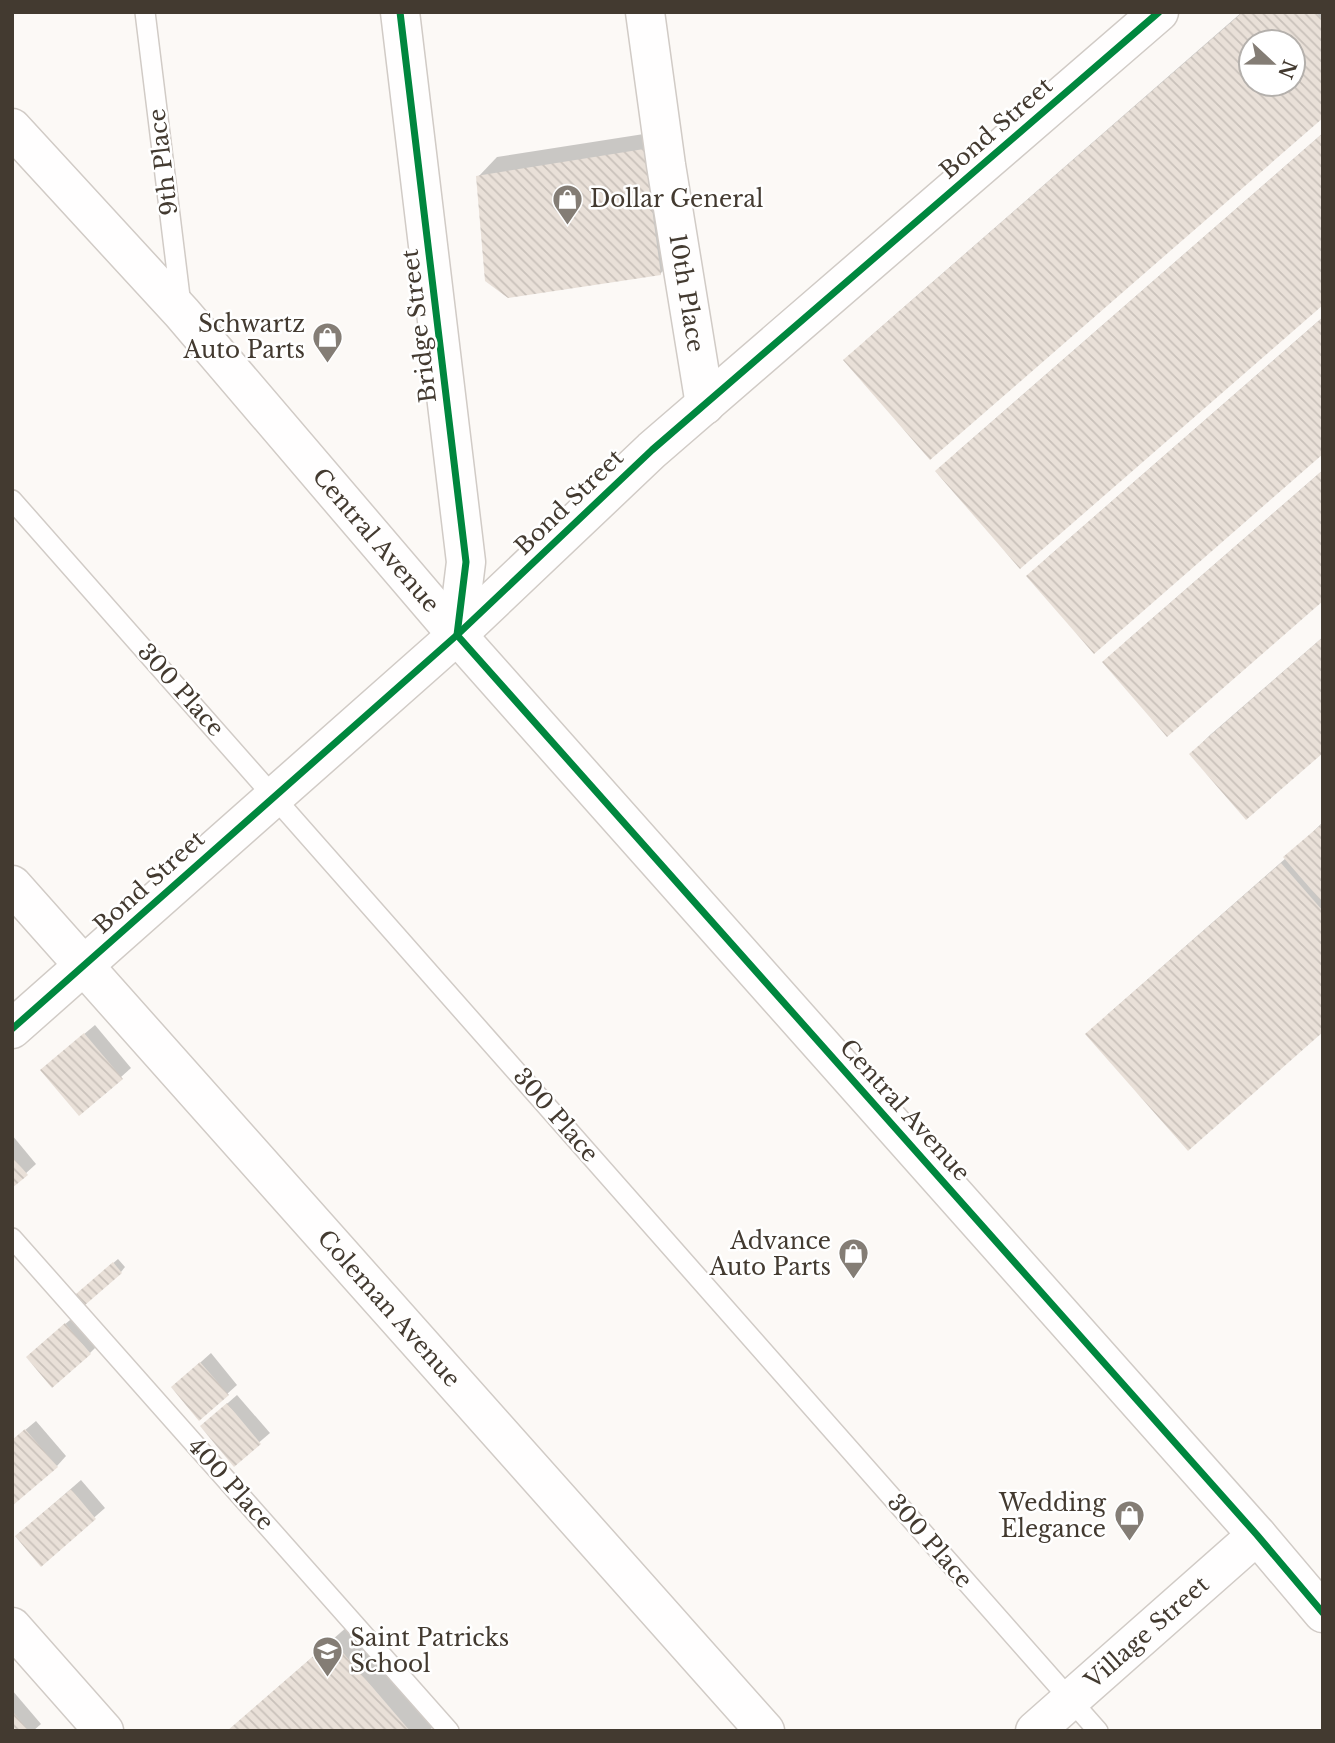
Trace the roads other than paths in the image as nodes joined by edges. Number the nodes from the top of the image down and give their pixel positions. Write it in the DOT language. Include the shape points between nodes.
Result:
graph roads {
  1 [pos="145,12"];
  2 [pos="400,12"];
  3 [pos="645,12"];
  4 [pos="1159,12"];
  5 [pos="12,128"];
  6 [pos="181,313"];
  7 [pos="705,405"];
  8 [pos="12,500"];
  9 [pos="457,635"];
  10 [pos="275,796"];
  11 [pos="12,885"];
  12 [pos="84,965"];
  13 [pos="12,1029"];
  14 [pos="12,1238"];
  15 [pos="1257,1535"];
  16 [pos="1323,1613"];
  17 [pos="12,1627"];
  18 [pos="1070,1700"];
  19 [pos="104,1731"];
  20 [pos="449,1731"];
  21 [pos="765,1731"];
  22 [pos="1035,1731"];
  23 [pos="1098,1731"];
  1 -- 6 [label="lane, 9th Place"];
  2 -- 9 [label="street, Bridge Street" via="466,562"];
  3 -- 7 [label="street, 10th Place"];
  4 -- 7 [label="street, Bond Street"];
  5 -- 6 [label="street, Central Avenue"];
  6 -- 9 [label="street, Central Avenue"];
  7 -- 9 [label="street, Bond Street"];
  8 -- 10 [label="lane, 300 Place"];
  9 -- 10 [label="street, Bond Street"];
  9 -- 15 [label="street, Central Avenue"];
  10 -- 12 [label="street, Bond Street"];
  10 -- 18 [label="lane, 300 Place"];
  11 -- 12 [label="street, Coleman Avenue"];
  12 -- 13 [label="street, Bond Street"];
  12 -- 21 [label="street, Coleman Avenue"];
  14 -- 20 [label="lane, 400 Place"];
  15 -- 16 [label="street, Central Avenue"];
  15 -- 18 [label="street, Village Street"];
  17 -- 19 [label="street"];
  18 -- 22 [label="street, Village Street"];
  18 -- 23 [label="lane, 300 Place"];
}
